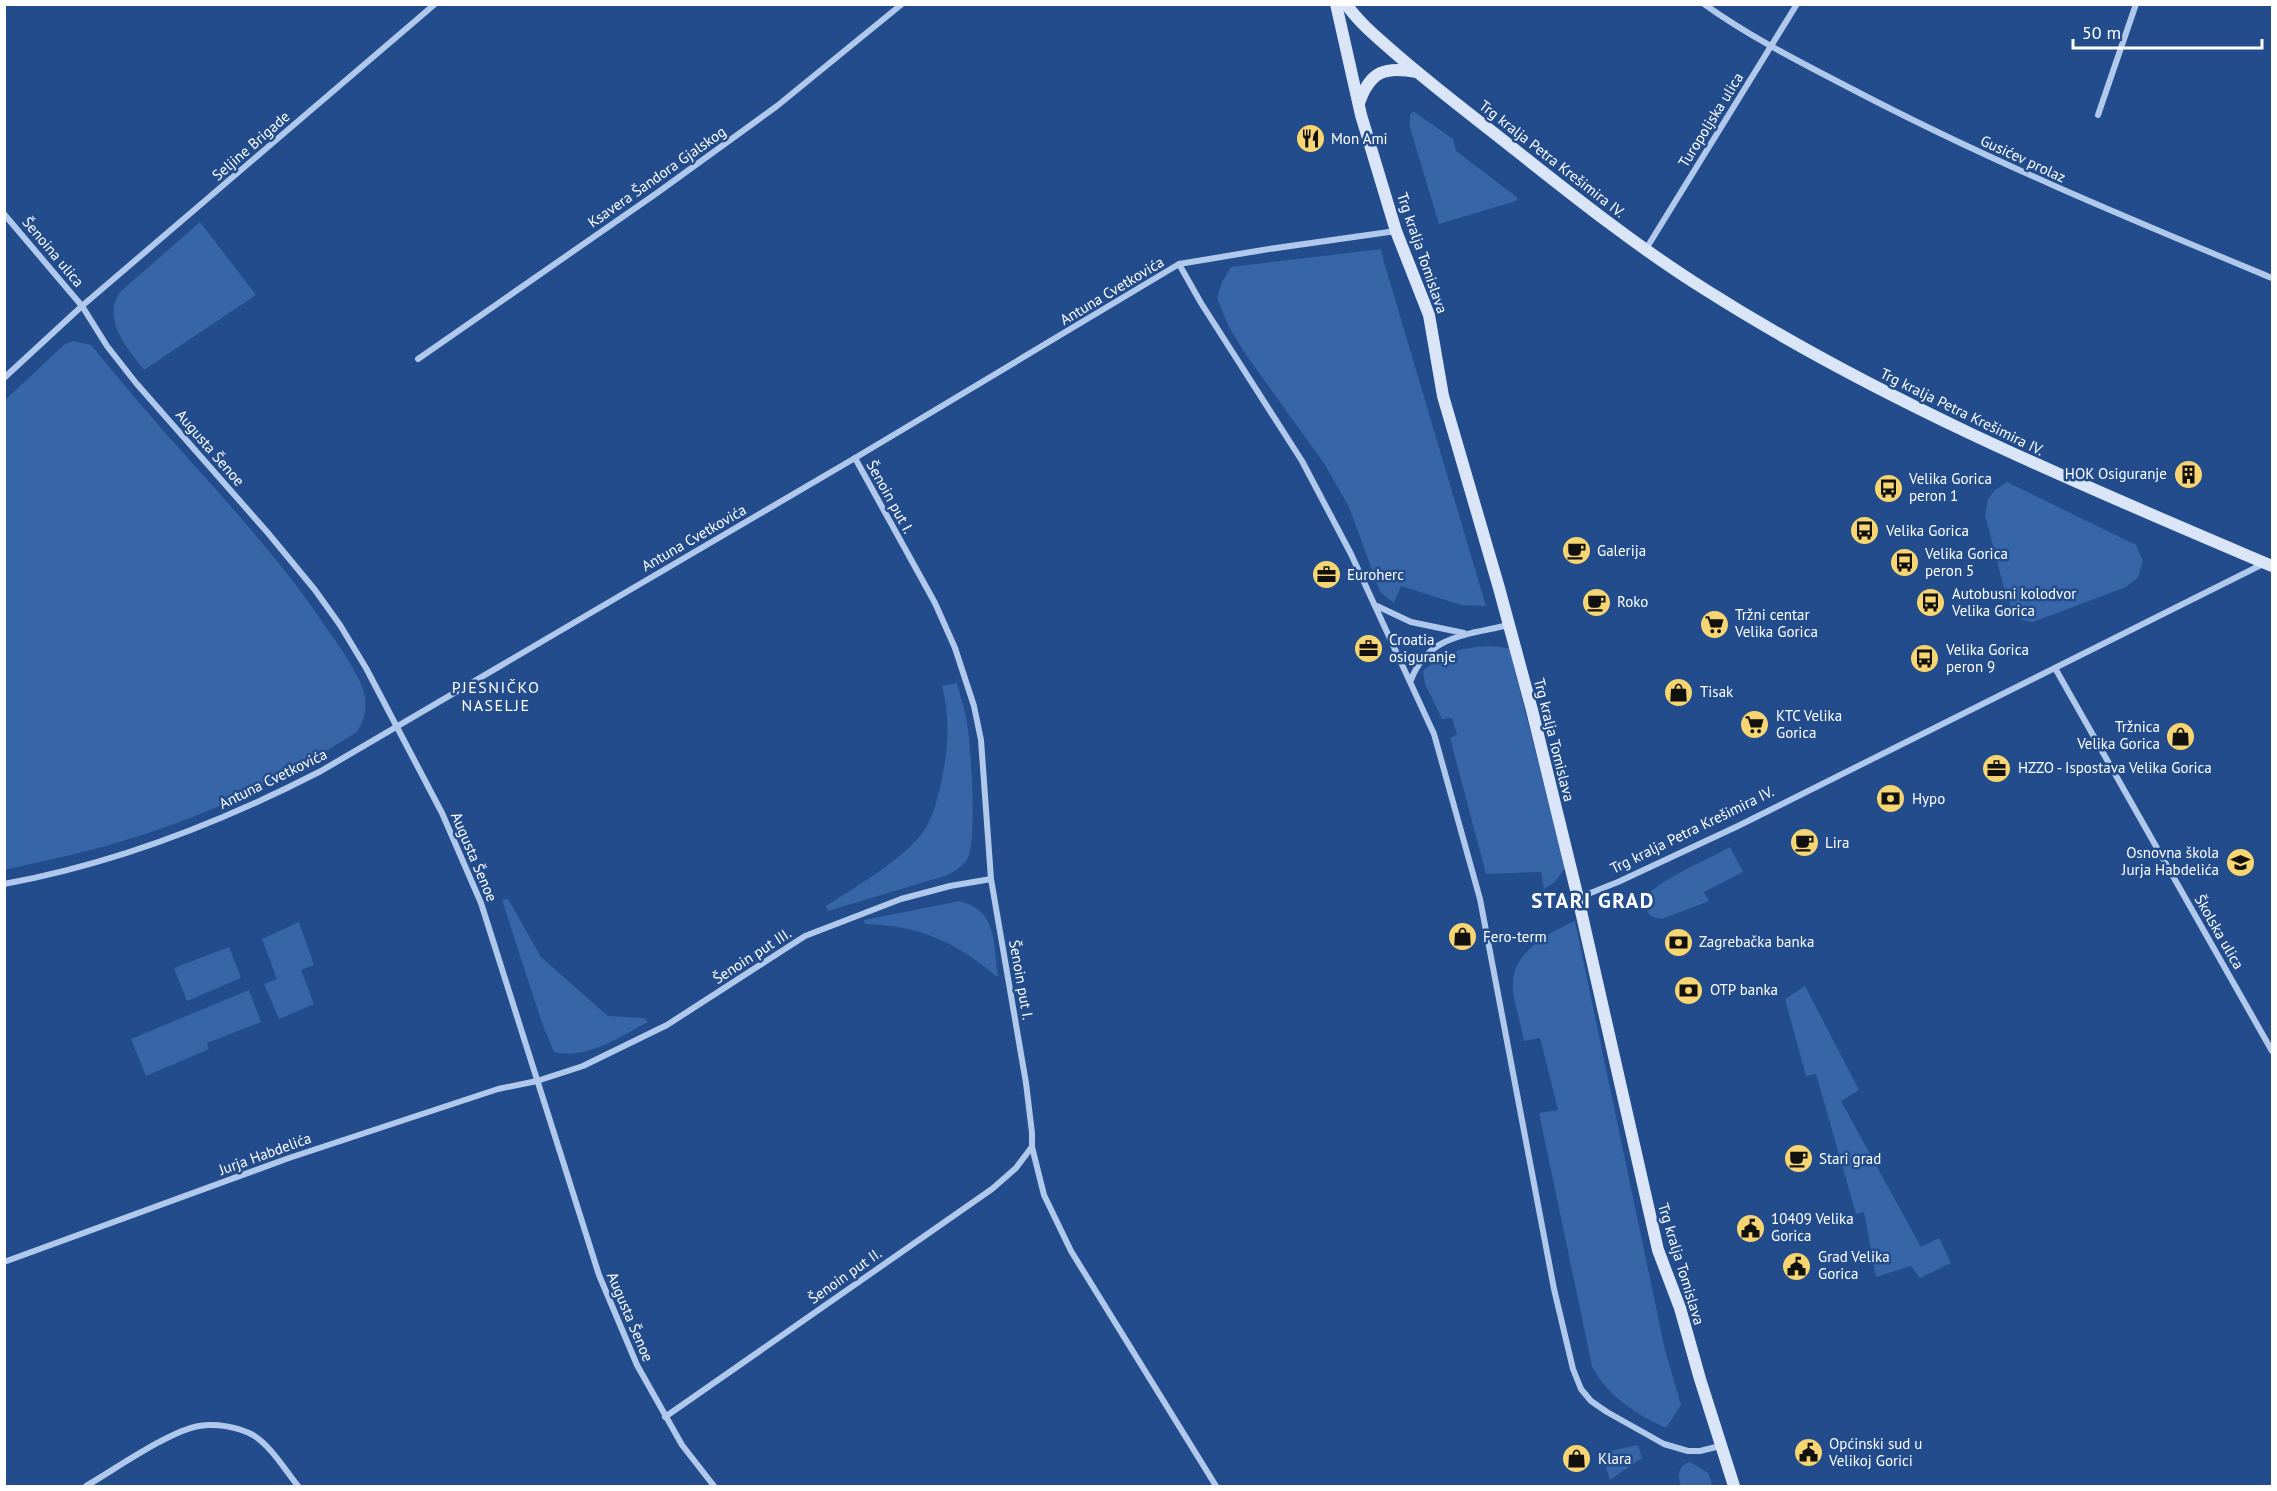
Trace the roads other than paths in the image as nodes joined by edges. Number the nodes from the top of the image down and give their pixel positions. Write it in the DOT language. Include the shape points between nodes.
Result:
graph roads {
  1 [pos="435,4"];
  2 [pos="902,4"];
  3 [pos="1336,4"];
  4 [pos="1346,4"];
  5 [pos="1704,4"];
  6 [pos="1797,4"];
  7 [pos="2136,4"];
  8 [pos="1771,47"];
  9 [pos="1417,72"];
  10 [pos="1358,104"];
  11 [pos="2098,114"];
  12 [pos="4,213"];
  13 [pos="1396,231"];
  14 [pos="1646,249"];
  15 [pos="1179,264"];
  16 [pos="2272,278"];
  17 [pos="82,306"];
  18 [pos="418,359"];
  19 [pos="4,378"];
  20 [pos="855,458"];
  21 [pos="2270,563"];
  22 [pos="1376,606"];
  23 [pos="1509,625"];
  24 [pos="1467,633"];
  25 [pos="2055,668"];
  26 [pos="1410,680"];
  27 [pos="395,727"];
  28 [pos="991,879"];
  29 [pos="4,884"];
  30 [pos="1578,898"];
  31 [pos="2272,1051"];
  32 [pos="537,1081"];
  33 [pos="1032,1147"];
  34 [pos="4,1263"];
  35 [pos="665,1418"];
  36 [pos="1720,1446"];
  37 [pos="86,1486"];
  38 [pos="298,1486"];
  39 [pos="714,1486"];
  40 [pos="1216,1486"];
  41 [pos="1734,1486"];
  1 -- 17 [label="street, Seljine Brigade"];
  2 -- 18 [label="street, Ksavera Šandora Gjalskog" via="777,106"];
  3 -- 10 [label="main road, Trg kralja Tomislava"];
  4 -- 9 [label="main road, Trg kralja Petra Krešimira IV."];
  5 -- 8 [label="street, Gusićev prolaz"];
  6 -- 8 [label="street, Turopoljska ulica"];
  7 -- 11 [label="street"];
  8 -- 14 [label="street, Turopoljska ulica"];
  8 -- 16 [label="street, Gusićev prolaz" via="1887,108 2047,184"];
  9 -- 10 [label="main road" via="1382,72 1367,84"];
  9 -- 14 [label="main road, Trg kralja Petra Krešimira IV."];
  10 -- 13 [label="main road, Trg kralja Tomislava"];
  12 -- 17 [label="street, Šenoina ulica"];
  13 -- 15 [label="street, Antuna Cvetkovića"];
  13 -- 23 [label="main road, Trg kralja Tomislava" via="1429,315 1443,396"];
  14 -- 21 [label="main road, Trg kralja Petra Krešimira IV." via="1758,322 1877,388 2030,462"];
  15 -- 20 [label="street, Antuna Cvetkovića"];
  15 -- 22 [label="street" via="1302,461"];
  17 -- 19 [label="street, Seljine Brigade"];
  17 -- 27 [label="street, Augusta Šenoe" via="136,383 315,590 366,668"];
  20 -- 27 [label="street, Antuna Cvetkovića"];
  20 -- 28 [label="street, Šenoin put I." via="935,603 963,671 981,741"];
  21 -- 25 [label="street, Trg kralja Petra Krešimira IV."];
  22 -- 24 [label="street" via="1411,622"];
  22 -- 26 [label="street"];
  23 -- 24 [label="street"];
  23 -- 30 [label="main road, Trg kralja Tomislava"];
  24 -- 26 [label="street" via="1429,650"];
  25 -- 30 [label="street, Trg kralja Petra Krešimira IV." via="1738,826"];
  25 -- 31 [label="street, Školska ulica"];
  26 -- 36 [label="street" via="1434,734 1480,899 1554,1289 1581,1389 1634,1429 1664,1444 1688,1451"];
  27 -- 29 [label="street, Antuna Cvetkovića" via="294,785 213,821 130,851"];
  27 -- 32 [label="street, Augusta Šenoe" via="442,813 473,884"];
  28 -- 32 [label="street, Šenoin put III." via="901,899 805,936 667,1025 583,1066"];
  28 -- 33 [label="street, Šenoin put I." via="1026,1083"];
  30 -- 36 [label="main road, Trg kralja Tomislava" via="1658,1250 1680,1308"];
  32 -- 34 [label="street, Jurja Habdelića" via="498,1089 301,1154"];
  32 -- 35 [label="street, Augusta Šenoe" via="599,1275 637,1365"];
  33 -- 35 [label="street, Šenoin put II." via="1017,1168 992,1189"];
  33 -- 40 [label="street, Šenoin put I." via="1056,1224"];
  35 -- 39 [label="street, Augusta Šenoe"];
  36 -- 41 [label="main road, Trg kralja Tomislava"];
  37 -- 38 [label="street" via="169,1437 198,1426 219,1426 254,1435"];
}
